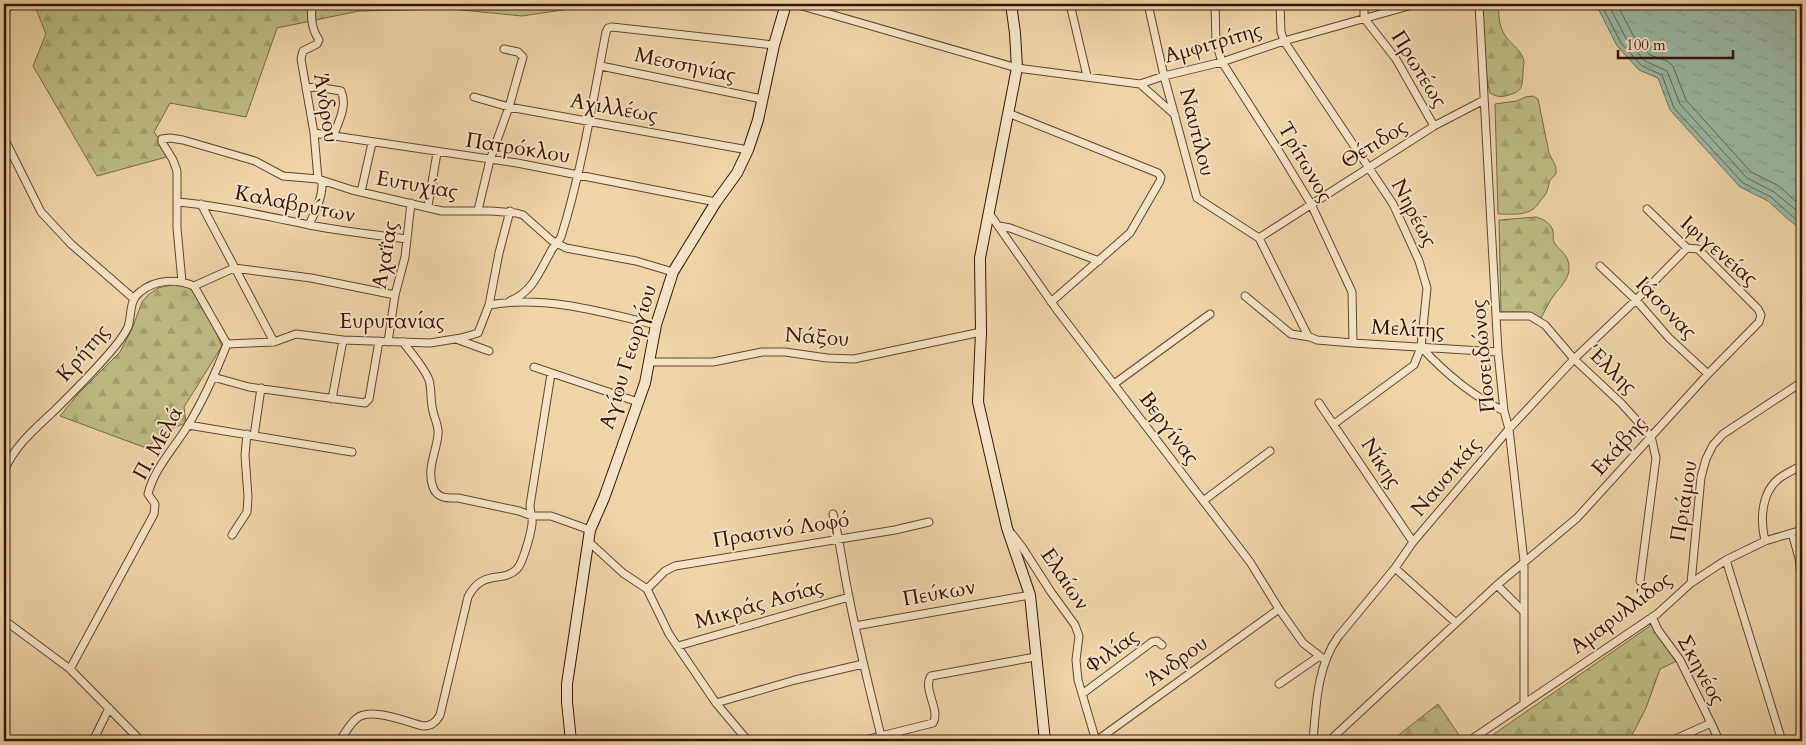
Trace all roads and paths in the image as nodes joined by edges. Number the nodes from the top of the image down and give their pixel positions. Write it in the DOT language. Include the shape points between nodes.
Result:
graph roads {
  1 [pos="312,4"];
  2 [pos="786,4"];
  3 [pos="1011,4"];
  4 [pos="1070,4"];
  5 [pos="1148,4"];
  6 [pos="1216,4"];
  7 [pos="1280,4"];
  8 [pos="1364,4"];
  9 [pos="1416,4"];
  10 [pos="1479,4"];
  11 [pos="1364,18"];
  12 [pos="1284,40"];
  13 [pos="774,45"];
  14 [pos="504,49"];
  15 [pos="1222,62"];
  16 [pos="601,66"];
  17 [pos="1017,68"];
  18 [pos="1087,76"];
  19 [pos="1164,76"];
  20 [pos="1140,84"];
  21 [pos="306,88"];
  22 [pos="474,97"];
  23 [pos="762,99"];
  24 [pos="1484,100"];
  25 [pos="509,106"];
  26 [pos="1008,113"];
  27 [pos="1175,116"];
  28 [pos="589,122"];
  29 [pos="1434,126"];
  30 [pos="314,134"];
  31 [pos="333,136"];
  32 [pos="4,138"];
  33 [pos="372,143"];
  34 [pos="748,150"];
  35 [pos="437,153"];
  36 [pos="490,160"];
  37 [pos="1368,168"];
  38 [pos="578,175"];
  39 [pos="318,179"];
  40 [pos="361,192"];
  41 [pos="177,202"];
  42 [pos="716,202"];
  43 [pos="201,204"];
  44 [pos="411,204"];
  45 [pos="1310,204"];
  46 [pos="428,206"];
  47 [pos="1647,209"];
  48 [pos="478,210"];
  49 [pos="510,212"];
  50 [pos="989,214"];
  51 [pos="309,225"];
  52 [pos="999,226"];
  53 [pos="1259,238"];
  54 [pos="407,239"];
  55 [pos="558,244"];
  56 [pos="1687,248"];
  57 [pos="1099,261"];
  58 [pos="1600,266"];
  59 [pos="234,268"];
  60 [pos="673,272"];
  61 [pos="182,282"];
  62 [pos="194,286"];
  63 [pos="395,295"];
  64 [pos="1245,296"];
  65 [pos="133,298"];
  66 [pos="1636,300"];
  67 [pos="510,301"];
  68 [pos="1051,302"];
  69 [pos="489,305"];
  70 [pos="1210,314"];
  71 [pos="1496,316"];
  72 [pos="1759,322"];
  73 [pos="656,325"];
  74 [pos="981,332"];
  75 [pos="455,339"];
  76 [pos="1314,339"];
  77 [pos="343,340"];
  78 [pos="379,341"];
  79 [pos="274,342"];
  80 [pos="388,342"];
  81 [pos="403,342"];
  82 [pos="1352,343"];
  83 [pos="227,344"];
  84 [pos="1421,347"];
  85 [pos="489,351"];
  86 [pos="1498,352"];
  87 [pos="1574,359"];
  88 [pos="650,362"];
  89 [pos="534,367"];
  90 [pos="551,374"];
  91 [pos="1708,374"];
  92 [pos="213,377"];
  93 [pos="1802,382"];
  94 [pos="1114,384"];
  95 [pos="261,388"];
  96 [pos="332,399"];
  97 [pos="638,402"];
  98 [pos="1320,403"];
  99 [pos="1504,411"];
  100 [pos="1334,424"];
  101 [pos="188,426"];
  102 [pos="1509,429"];
  103 [pos="251,435"];
  104 [pos="1651,436"];
  105 [pos="1270,451"];
  106 [pos="352,452"];
  107 [pos="1802,465"];
  108 [pos="4,471"];
  109 [pos="1203,500"];
  110 [pos="833,514"];
  111 [pos="532,516"];
  112 [pos="929,522"];
  113 [pos="1006,528"];
  114 [pos="590,530"];
  115 [pos="1802,530"];
  116 [pos="1792,533"];
  117 [pos="232,535"];
  118 [pos="840,538"];
  119 [pos="588,541"];
  120 [pos="1764,541"];
  121 [pos="1413,542"];
  122 [pos="1726,560"];
  123 [pos="1524,562"];
  124 [pos="1395,568"];
  125 [pos="1640,581"];
  126 [pos="1691,583"];
  127 [pos="1498,585"];
  128 [pos="1802,586"];
  129 [pos="647,589"];
  130 [pos="1030,594"];
  131 [pos="849,597"];
  132 [pos="1279,609"];
  133 [pos="1524,612"];
  134 [pos="1652,617"];
  135 [pos="4,620"];
  136 [pos="1456,623"];
  137 [pos="855,626"];
  138 [pos="1162,644"];
  139 [pos="678,646"];
  140 [pos="1035,657"];
  141 [pos="1322,658"];
  142 [pos="863,664"];
  143 [pos="70,669"];
  144 [pos="1279,684"];
  145 [pos="1082,694"];
  146 [pos="716,703"];
  147 [pos="1524,703"];
  148 [pos="109,708"];
  149 [pos="1711,723"];
  150 [pos="881,736"];
  151 [pos="93,741"];
  152 [pos="140,741"];
  153 [pos="340,741"];
  154 [pos="571,741"];
  155 [pos="748,741"];
  156 [pos="861,741"];
  157 [pos="1045,741"];
  158 [pos="1096,741"];
  159 [pos="1313,741"];
  160 [pos="1329,741"];
  161 [pos="1469,741"];
  162 [pos="1671,741"];
  163 [pos="1716,741"];
  164 [pos="1782,741"];
  1 -- 21 [label="street, Άνδρου" via="311,23 319,40 301,54"];
  2 -- 13 [label="street, Αγίου Γεωργίου"];
  2 -- 17 [label="street, Αμφιτρίτης"];
  3 -- 17 [label="street"];
  4 -- 18 [label="street"];
  5 -- 19 [label="street, Ναυτίλου"];
  6 -- 15 [label="street, Τρίτωνος" via="1216,43"];
  7 -- 12 [label="street, Νηρέως"];
  8 -- 11 [label="street, Πρωτέως"];
  9 -- 11 [label="street, Αμφιτρίτης"];
  10 -- 24 [label="street, Ποσειδώνος"];
  11 -- 12 [label="street, Αμφιτρίτης"];
  11 -- 29 [label="street, Πρωτέως" via="1396,59"];
  12 -- 15 [label="street, Αμφιτρίτης"];
  12 -- 37 [label="street, Νηρέως"];
  13 -- 16 [label="street" via="612,27 607,30"];
  13 -- 23 [label="street, Αγίου Γεωργίου"];
  14 -- 25 [label="street" via="518,52 523,57"];
  15 -- 19 [label="street, Αμφιτρίτης"];
  15 -- 45 [label="street, Τρίτωνος"];
  16 -- 23 [label="street, Μεσσηνίας"];
  16 -- 28 [label="street"];
  17 -- 18 [label="street, Αμφιτρίτης"];
  17 -- 26 [label="street"];
  18 -- 20 [label="street, Αμφιτρίτης"];
  19 -- 20 [label="street, Αμφιτρίτης"];
  19 -- 27 [label="street, Ναυτίλου"];
  20 -- 27 [label="street"];
  21 -- 30 [label="street, Άνδρου"];
  21 -- 31 [label="street" via="341,91 344,106"];
  22 -- 25 [label="street, Αχιλλέως"];
  23 -- 34 [label="street, Αγίου Γεωργίου"];
  24 -- 29 [label="street, Θέτιδος"];
  24 -- 71 [label="street, Ποσειδώνος"];
  25 -- 28 [label="street, Αχιλλέως"];
  25 -- 36 [label="street"];
  26 -- 50 [label="street"];
  26 -- 57 [label="street" via="1160,175 1160,181 1130,233"];
  27 -- 53 [label="street, Ναυτίλου" via="1197,198"];
  28 -- 34 [label="street, Αχιλλέως"];
  28 -- 38 [label="street"];
  29 -- 37 [label="street, Θέτιδος"];
  30 -- 31 [label="street, Πατρόκλου"];
  30 -- 39 [label="street, Άνδρου"];
  31 -- 33 [label="street, Πατρόκλου"];
  32 -- 65 [label="street" via="41,212 71,244"];
  33 -- 35 [label="street, Πατρόκλου"];
  33 -- 40 [label="street"];
  34 -- 42 [label="street, Αγίου Γεωργίου" via="737,173"];
  35 -- 36 [label="street, Πατρόκλου"];
  35 -- 46 [label="street"];
  36 -- 38 [label="street, Πατρόκλου"];
  36 -- 48 [label="street"];
  37 -- 45 [label="street, Θέτιδος"];
  37 -- 84 [label="street, Νηρέως" via="1393,204 1427,283"];
  38 -- 42 [label="street, Πατρόκλου"];
  38 -- 55 [label="street"];
  39 -- 40 [label="street, Ευτυχίας"];
  39 -- 41 [label="street, Ευτυχίας" via="283,176 255,160 184,140 164,138 162,142 177,171"];
  39 -- 51 [label="street, Άνδρου" via="322,182 322,191"];
  40 -- 44 [label="street, Ευτυχίας"];
  41 -- 43 [label="street, Καλαβρύτων"];
  41 -- 61 [label="street"];
  42 -- 60 [label="street, Αγίου Γεωργίου"];
  43 -- 51 [label="street, Καλαβρύτων"];
  43 -- 59 [label="street"];
  44 -- 46 [label="street, Ευτυχίας"];
  44 -- 54 [label="street, Αχαΐας"];
  45 -- 53 [label="street, Θέτιδος"];
  45 -- 82 [label="street, Τρίτωνος" via="1353,294"];
  46 -- 48 [label="street, Ευτυχίας" via="449,212"];
  47 -- 56 [label="street, Ιφιγενείας"];
  48 -- 49 [label="street, Ευτυχίας"];
  49 -- 55 [label="street, Ευτυχίας" via="523,215"];
  49 -- 69 [label="street"];
  50 -- 52 [label="street, Βεργίνας"];
  50 -- 74 [label="street" via="980,258"];
  51 -- 54 [label="street, Καλαβρύτων"];
  52 -- 57 [label="street"];
  52 -- 68 [label="street, Βεργίνας"];
  53 -- 76 [label="street, Ναυτίλου"];
  54 -- 63 [label="street, Αχαΐας"];
  55 -- 60 [label="street, Ευτυχίας"];
  55 -- 67 [label="street" via="553,247 532,285 524,294"];
  56 -- 66 [label="street, Ναυσικάς"];
  56 -- 72 [label="street, Ιφιγενείας" via="1698,249 1758,309 1761,315"];
  57 -- 68 [label="street"];
  58 -- 66 [label="street, Ιάσονας"];
  59 -- 62 [label="street"];
  59 -- 63 [label="street" via="311,278"];
  59 -- 79 [label="street"];
  60 -- 73 [label="street, Αγίου Γεωργίου"];
  61 -- 62 [label="street"];
  61 -- 65 [label="street" via="157,283"];
  62 -- 83 [label="street"];
  63 -- 80 [label="street, Αχαΐας"];
  64 -- 76 [label="street, Μελίτης" via="1291,334"];
  65 -- 108 [label="street, Κρήτης" via="127,328 120,339 102,362 31,432 11,455"];
  66 -- 87 [label="street, Ναυσικάς"];
  66 -- 91 [label="street, Ιάσονας" via="1669,338"];
  67 -- 69 [label="street"];
  67 -- 73 [label="street" via="612,314"];
  68 -- 94 [label="street, Βεργίνας"];
  69 -- 75 [label="street, Ευρυτανίας" via="478,333"];
  70 -- 94 [label="street"];
  71 -- 86 [label="street, Ποσειδώνος"];
  71 -- 87 [label="street, Έλλης" via="1530,316 1539,320"];
  72 -- 91 [label="street, Εκάβης"];
  73 -- 88 [label="street, Αγίου Γεωργίου"];
  74 -- 88 [label="street, Νάξου" via="854,359 762,352 712,362"];
  74 -- 113 [label="street" via="978,402"];
  75 -- 81 [label="street, Ευρυτανίας" via="430,343"];
  75 -- 85 [label="street"];
  76 -- 82 [label="street, Μελίτης"];
  77 -- 78 [label="street, Ευρυτανίας"];
  77 -- 79 [label="street, Ευρυτανίας" via="296,334"];
  77 -- 96 [label="street"];
  78 -- 80 [label="street, Ευρυτανίας"];
  78 -- 96 [label="street" via="368,401 363,404"];
  79 -- 83 [label="street, Ευρυτανίας"];
  80 -- 81 [label="street, Ευρυτανίας"];
  81 -- 111 [label="street" via="430,382 438,430 432,458 435,492 444,498 458,498"];
  82 -- 84 [label="street, Μελίτης"];
  83 -- 92 [label="street, Π. Μελά"];
  84 -- 86 [label="street, Μελίτης"];
  84 -- 99 [label="street" via="1470,392"];
  84 -- 100 [label="street, Νηρέως" via="1413,366"];
  86 -- 99 [label="street, Ποσειδώνος"];
  87 -- 102 [label="street, Ναυσικάς"];
  87 -- 104 [label="street, Έλλης"];
  88 -- 97 [label="street, Αγίου Γεωργίου"];
  89 -- 90 [label="street"];
  90 -- 97 [label="street"];
  90 -- 111 [label="street" via="530,505"];
  91 -- 104 [label="street, Εκάβης"];
  92 -- 95 [label="street"];
  92 -- 101 [label="street, Π. Μελά"];
  93 -- 126 [label="street, Πριάμου" via="1729,429 1706,459 1701,477"];
  94 -- 109 [label="street, Βεργίνας"];
  95 -- 96 [label="street"];
  95 -- 103 [label="street"];
  97 -- 114 [label="street, Αγίου Γεωργίου"];
  98 -- 100 [label="street, Νίκης"];
  99 -- 102 [label="street, Ποσειδώνος"];
  100 -- 121 [label="street, Νίκης"];
  101 -- 103 [label="street"];
  101 -- 143 [label="street, Π. Μελά" via="153,478 148,494 155,504 154,514"];
  102 -- 121 [label="street, Ναυσικάς"];
  102 -- 123 [label="street, Ποσειδώνος"];
  103 -- 106 [label="street"];
  103 -- 117 [label="street" via="246,455 247,512"];
  104 -- 123 [label="street, Εκάβης" via="1577,518"];
  104 -- 125 [label="street" via="1656,458"];
  105 -- 109 [label="street"];
  107 -- 120 [label="street" via="1771,487 1762,526"];
  109 -- 132 [label="street, Βεργίνας" via="1250,562"];
  110 -- 118 [label="street"];
  111 -- 114 [label="street" via="551,516"];
  111 -- 153 [label="street" via="532,527 517,569 477,583 468,597 436,721 430,726 423,726 370,713 356,719"];
  112 -- 118 [label="street, Πρασινό Λοφό"];
  113 -- 130 [label="street"];
  113 -- 145 [label="street, Ελαίων" via="1075,625 1079,636 1076,670"];
  114 -- 119 [label="street, Αγίου Γεωργίου"];
  115 -- 116 [label="street, Αμαρυλλίδος"];
  116 -- 120 [label="street, Αμαρυλλίδος"];
  116 -- 128 [label="street"];
  118 -- 129 [label="street, Πρασινό Λοφό" via="675,566"];
  118 -- 131 [label="street"];
  119 -- 129 [label="street"];
  119 -- 154 [label="street, Αγίου Γεωργίου" via="567,684"];
  120 -- 122 [label="street, Αμαρυλλίδος"];
  121 -- 124 [label="street, Ναυσικάς"];
  122 -- 126 [label="street, Αμαρυλλίδος"];
  122 -- 164 [label="street"];
  123 -- 127 [label="street, Εκάβης"];
  123 -- 133 [label="street, Ποσειδώνος"];
  124 -- 136 [label="street"];
  124 -- 141 [label="street, Ναυσικάς"];
  126 -- 134 [label="street, Αμαρυλλίδος"];
  127 -- 133 [label="street"];
  127 -- 136 [label="street, Εκάβης"];
  129 -- 139 [label="street"];
  130 -- 137 [label="street, Πεύκων"];
  130 -- 140 [label="street"];
  131 -- 137 [label="street"];
  131 -- 139 [label="street, Μικράς Ασίας"];
  132 -- 141 [label="street, Βεργίνας" via="1303,643"];
  132 -- 158 [label="street, Άνδρου"];
  133 -- 147 [label="street, Ποσειδώνος"];
  134 -- 147 [label="street, Αμαρυλλίδος"];
  134 -- 149 [label="street, Σκηνέος" via="1680,660"];
  135 -- 143 [label="street"];
  136 -- 160 [label="street, Εκάβης"];
  137 -- 142 [label="street"];
  138 -- 145 [label="street, Φιλίας" via="1152,642"];
  139 -- 146 [label="street"];
  140 -- 150 [label="street" via="931,676 928,680 934,721"];
  140 -- 157 [label="street"];
  141 -- 144 [label="street"];
  141 -- 159 [label="street, Ναυσικάς"];
  142 -- 146 [label="street"];
  142 -- 150 [label="street"];
  143 -- 148 [label="street"];
  145 -- 158 [label="street, Ελαίων"];
  146 -- 155 [label="street"];
  147 -- 161 [label="street, Αμαρυλλίδος"];
  148 -- 151 [label="street"];
  148 -- 152 [label="street"];
  149 -- 162 [label="street"];
  149 -- 163 [label="street, Σκηνέος"];
  150 -- 156 [label="street"];
}
